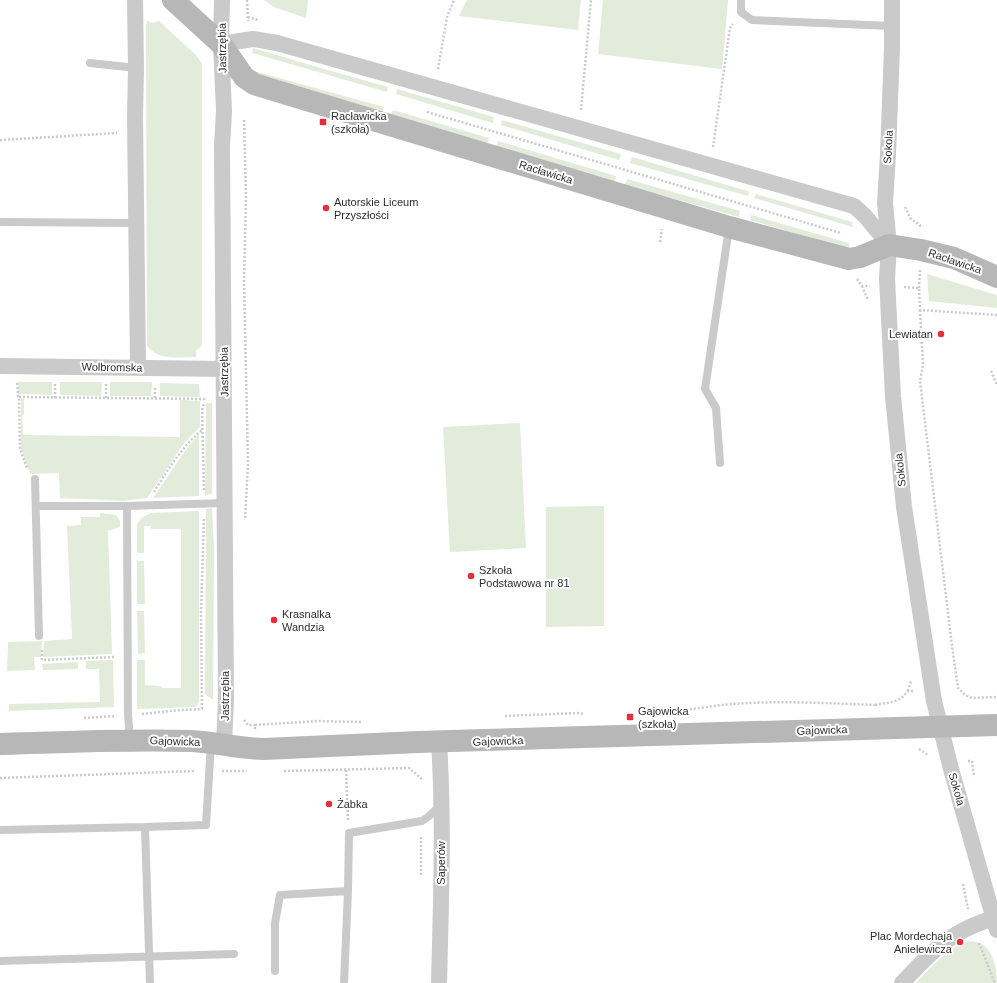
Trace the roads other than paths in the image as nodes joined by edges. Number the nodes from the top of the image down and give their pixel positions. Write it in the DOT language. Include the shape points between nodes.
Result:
graph roads {
  1 [pos="135,0"];
  2 [pos="173,0"];
  3 [pos="222,0"];
  4 [pos="742,0"];
  5 [pos="892,0"];
  6 [pos="891,26"];
  7 [pos="221,44"];
  8 [pos="90,63"];
  9 [pos="136,68"];
  10 [pos="0,222"];
  11 [pos="136,222"];
  12 [pos="729,227"];
  13 [pos="889,245"];
  14 [pos="997,277"];
  15 [pos="0,366"];
  16 [pos="138,367"];
  17 [pos="223,369"];
  18 [pos="720,463"];
  19 [pos="35,479"];
  20 [pos="225,503"];
  21 [pos="36,506"];
  22 [pos="127,506"];
  23 [pos="39,636"];
  24 [pos="997,725"];
  25 [pos="940,727"];
  26 [pos="130,740"];
  27 [pos="438,742"];
  28 [pos="0,744"];
  29 [pos="217,744"];
  30 [pos="441,805"];
  31 [pos="145,827"];
  32 [pos="0,830"];
  33 [pos="348,891"];
  34 [pos="995,924"];
  35 [pos="234,954"];
  36 [pos="148,957"];
  37 [pos="0,961"];
  38 [pos="276,971"];
  39 [pos="150,983"];
  40 [pos="344,983"];
  41 [pos="439,983"];
  42 [pos="902,983"];
  1 -- 9 [label="street"];
  2 -- 7 [label="street, Racławicka"];
  3 -- 7 [label="street, Jastrzębia"];
  4 -- 6 [label="lane" via="741,12 752,20"];
  5 -- 6 [label="street, Sokola"];
  6 -- 13 [label="street, Sokola" via="885,203"];
  7 -- 12 [label="street, Racławicka" via="244,77 259,86"];
  7 -- 13 [label="street" via="253,39 277,43 854,206"];
  7 -- 17 [label="street, Jastrzębia" via="224,111"];
  8 -- 9 [label="lane"];
  9 -- 11 [label="street"];
  10 -- 11 [label="lane"];
  11 -- 16 [label="street"];
  12 -- 13 [label="street, Racławicka" via="849,259"];
  12 -- 18 [label="lane" via="704,389 716,408"];
  13 -- 14 [label="street, Racławicka" via="954,258"];
  13 -- 25 [label="street, Sokola" via="887,279 898,455 916,595"];
  15 -- 16 [label="street, Wolbromska"];
  16 -- 17 [label="street, Wolbromska"];
  17 -- 20 [label="street, Jastrzębia"];
  19 -- 21 [label="lane"];
  20 -- 22 [label="lane"];
  20 -- 29 [label="street, Jastrzębia" via="226,700"];
  21 -- 22 [label="lane"];
  21 -- 23 [label="lane"];
  22 -- 26 [label="lane"];
  24 -- 25 [label="street, Gajowicka"];
  25 -- 27 [label="street, Gajowicka"];
  25 -- 34 [label="street, Sokola"];
  26 -- 28 [label="street, Gajowicka"];
  26 -- 29 [label="street, Gajowicka"];
  27 -- 29 [label="street, Gajowicka" via="255,749"];
  27 -- 30 [label="street, Saperów"];
  29 -- 31 [label="lane" via="210,771 206,825"];
  30 -- 33 [label="lane" via="422,820 349,833"];
  30 -- 41 [label="street, Saperów"];
  31 -- 32 [label="lane"];
  31 -- 36 [label="lane"];
  33 -- 38 [label="lane" via="280,895 275,923"];
  33 -- 40 [label="lane"];
  34 -- 42 [label="street" via="964,930 957,934 922,962"];
  35 -- 36 [label="lane"];
  36 -- 37 [label="lane"];
  36 -- 39 [label="lane"];
}
